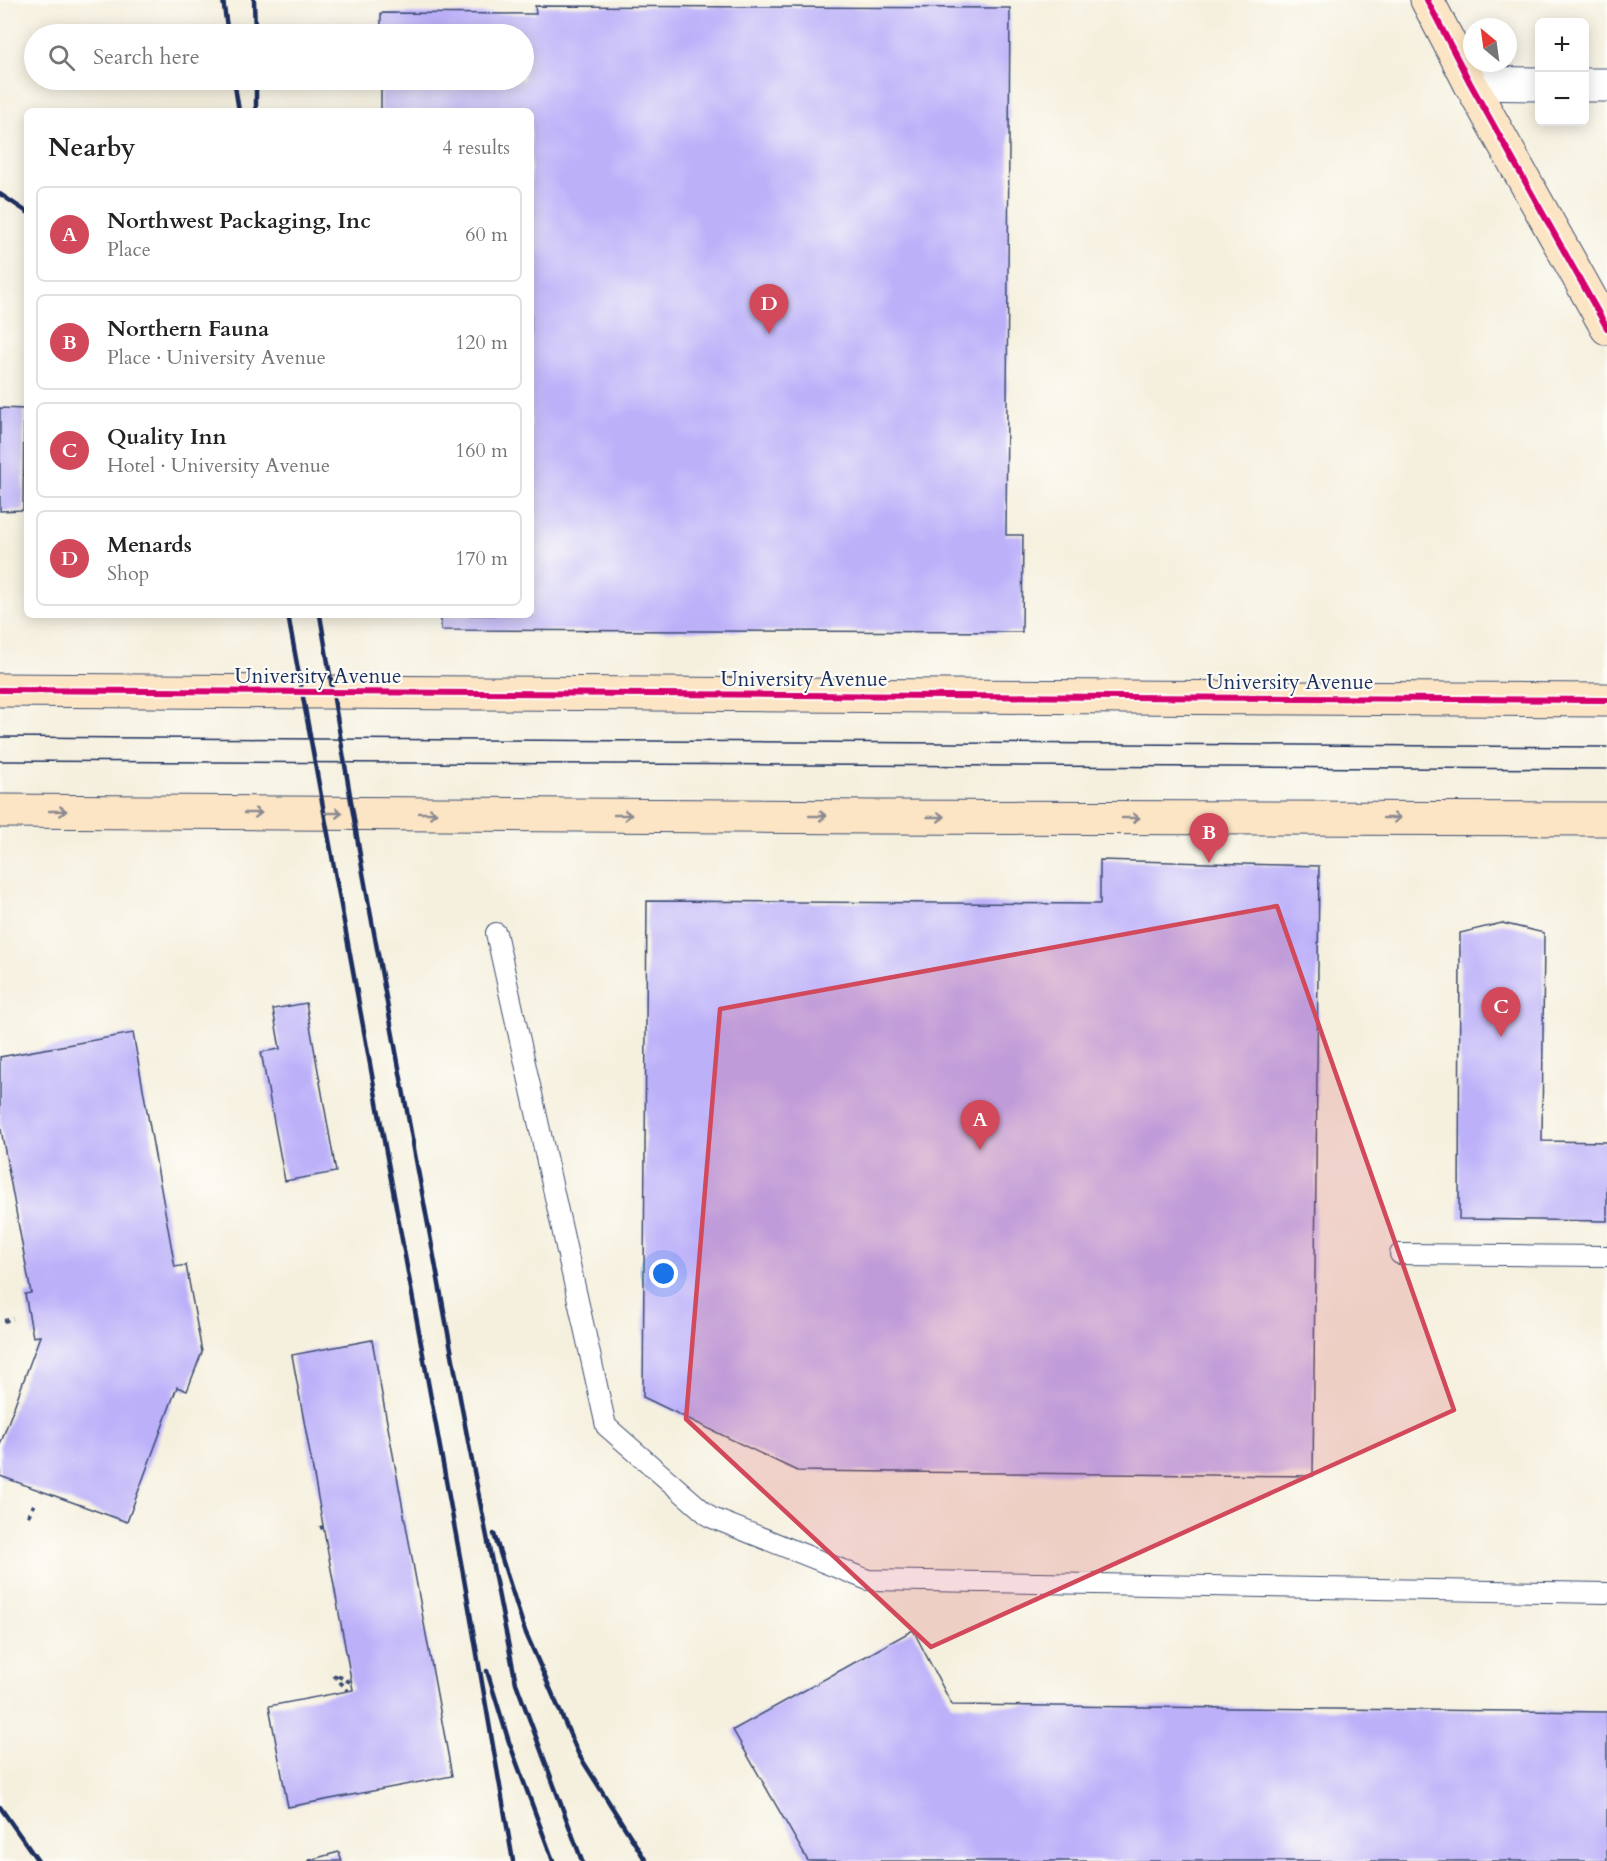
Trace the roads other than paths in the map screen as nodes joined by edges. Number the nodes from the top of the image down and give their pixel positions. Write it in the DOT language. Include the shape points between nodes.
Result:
graph roads {
  1 [pos="1427,0"];
  2 [pos="1470,83"];
  3 [pos="1535,84"];
  4 [pos="1589,85"];
  5 [pos="1607,85"];
  6 [pos="1607,328"];
  7 [pos="0,690"];
  8 [pos="1607,700"];
  9 [pos="0,811"];
  10 [pos="1607,819"];
  11 [pos="496,933"];
  12 [pos="1400,1254"];
  13 [pos="1607,1256"];
  14 [pos="1607,1593"];
  1 -- 2 [label="main road"];
  2 -- 3 [label="street"];
  2 -- 6 [label="main road"];
  4 -- 5 [label="street"];
  7 -- 8 [label="main road, University Avenue"];
  9 -- 10 [label="main road, one-way"];
  11 -- 14 [label="lane" via="606,1426 710,1517 868,1580"];
  12 -- 13 [label="lane"];
}
